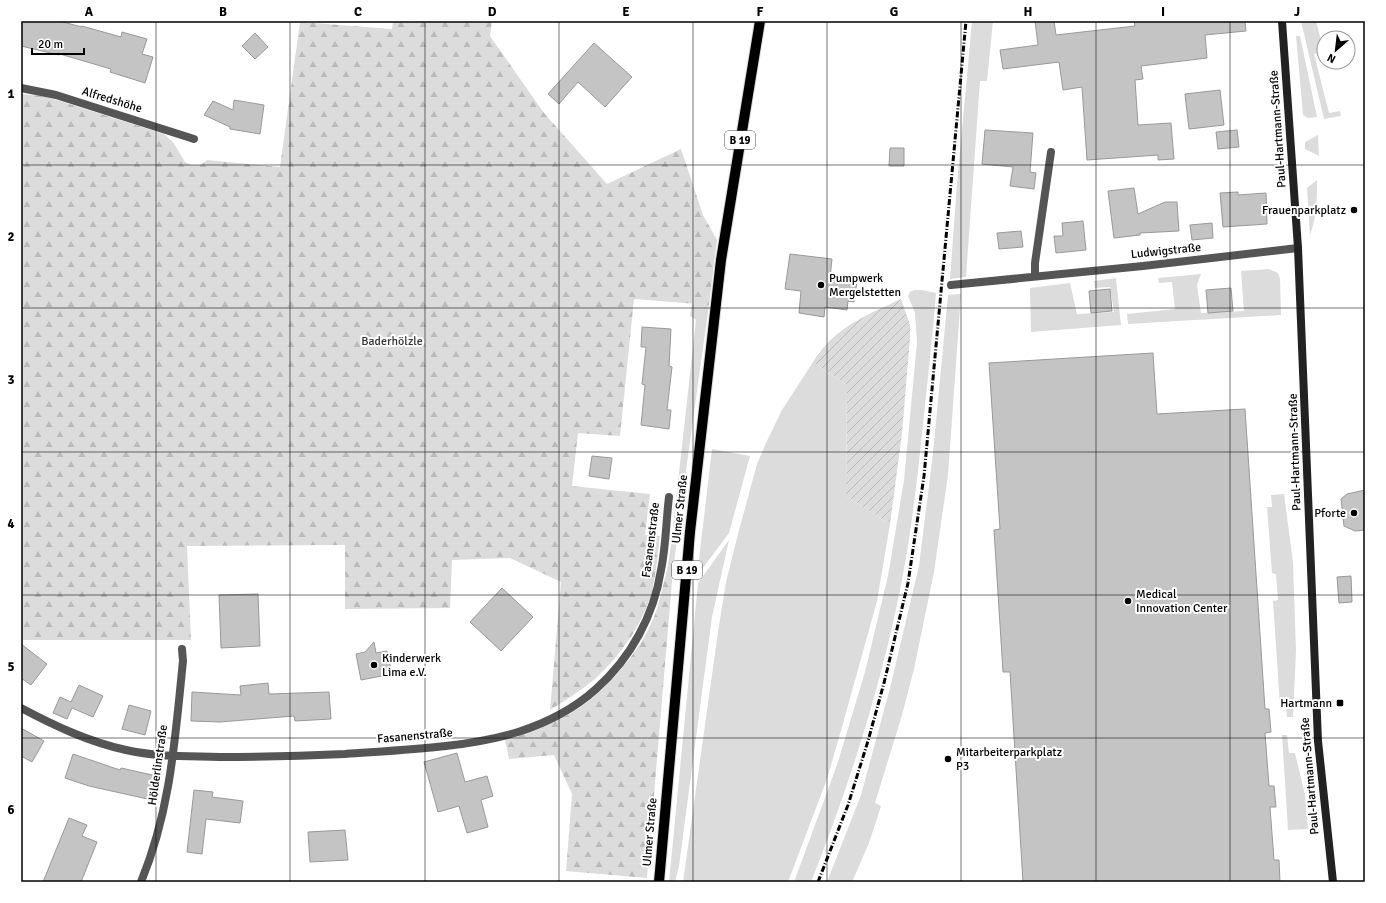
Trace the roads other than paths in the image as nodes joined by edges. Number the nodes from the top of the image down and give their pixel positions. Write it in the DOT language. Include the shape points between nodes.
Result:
graph roads {
  1 [pos="760,21"];
  2 [pos="1282,21"];
  3 [pos="21,88"];
  4 [pos="194,139"];
  5 [pos="1051,152"];
  6 [pos="1298,248"];
  7 [pos="1035,276"];
  8 [pos="951,285"];
  9 [pos="669,497"];
  10 [pos="182,649"];
  11 [pos="21,708"];
  12 [pos="174,756"];
  13 [pos="141,882"];
  14 [pos="659,882"];
  15 [pos="1333,882"];
  1 -- 14 [label="main road, Ulmer Straße / B 19" via="721,260 690,532"];
  2 -- 6 [label="main road, Paul-Hartmann-Straße"];
  3 -- 4 [label="street, Alfredshöhe" via="56,95"];
  5 -- 7 [label="street"];
  6 -- 7 [label="street, Ludwigstraße"];
  6 -- 15 [label="main road, Paul-Hartmann-Straße" via="1318,741"];
  7 -- 8 [label="street, Ludwigstraße"];
  9 -- 12 [label="street, Fasanenstraße" via="662,570 653,605 639,636 613,673 596,689 540,724 477,742 410,749 309,756"];
  10 -- 12 [label="street, Hölderlinstraße"];
  11 -- 12 [label="street, Fasanenstraße" via="62,729 106,745 146,754"];
  12 -- 13 [label="street, Hölderlinstraße" via="161,825"];
}
